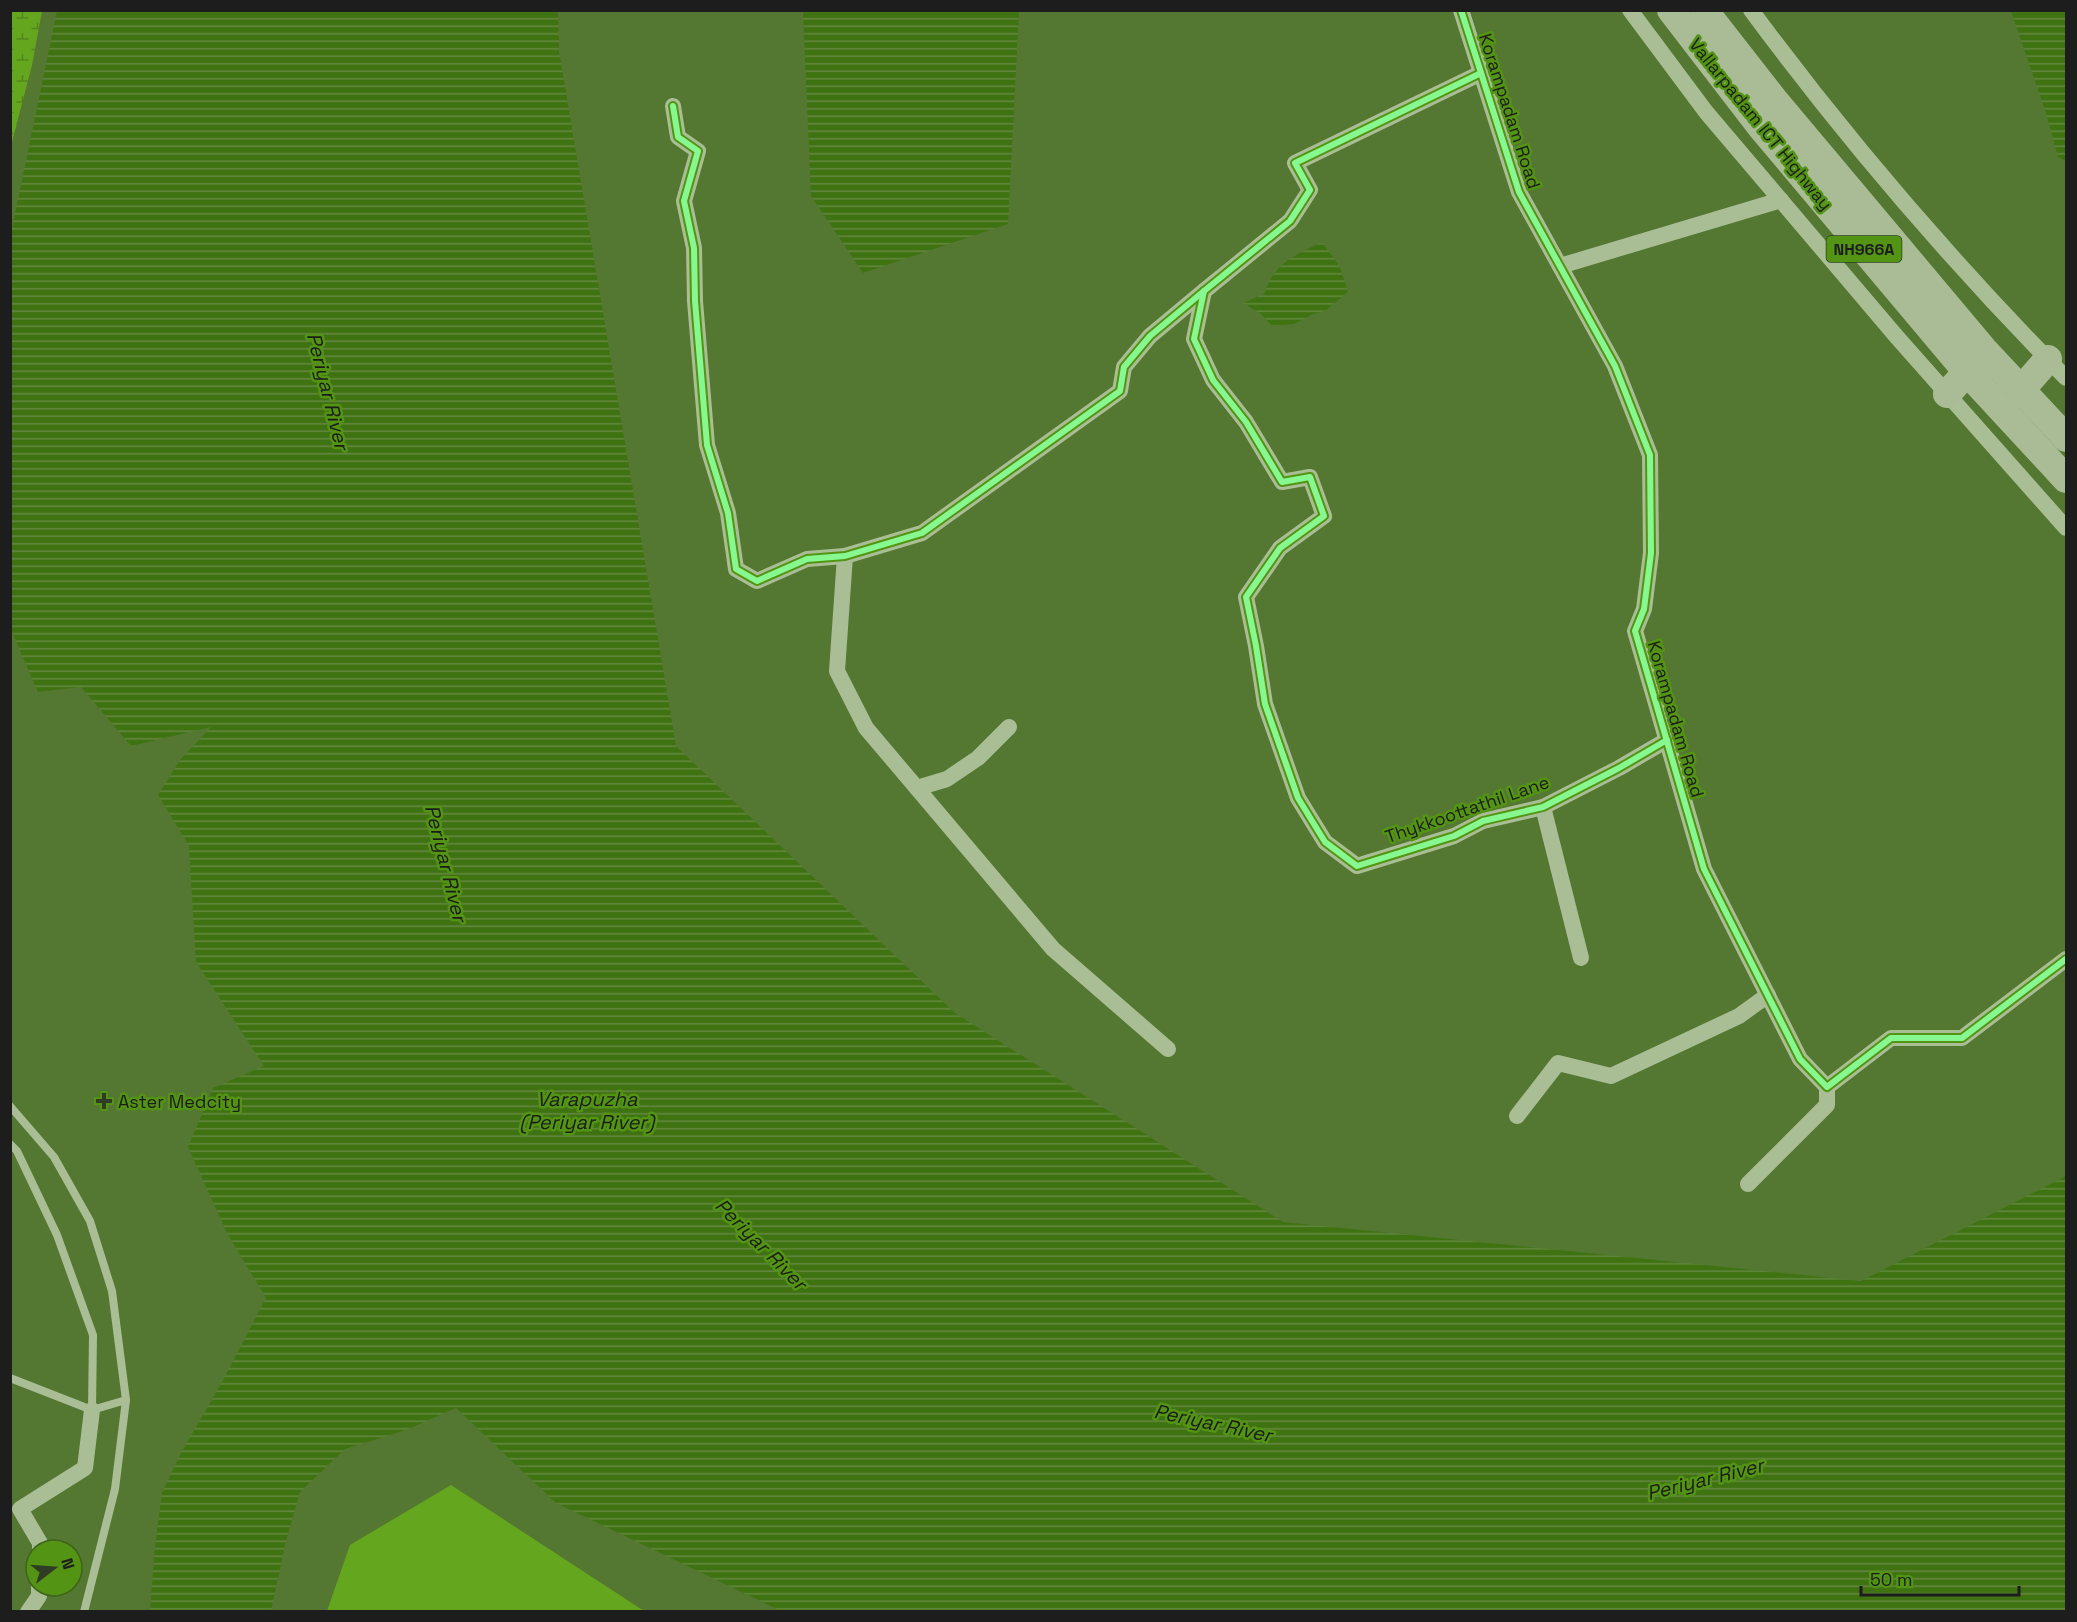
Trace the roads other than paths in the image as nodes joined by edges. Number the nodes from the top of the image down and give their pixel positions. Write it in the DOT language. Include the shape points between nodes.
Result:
graph roads {
  1 [pos="1461,10"];
  2 [pos="1630,10"];
  3 [pos="1671,10"];
  4 [pos="1704,10"];
  5 [pos="1751,10"];
  6 [pos="1481,72"];
  7 [pos="673,106"];
  8 [pos="1781,200"];
  9 [pos="1560,266"];
  10 [pos="1204,291"];
  11 [pos="2061,371"];
  12 [pos="1967,372"];
  13 [pos="2021,390"];
  14 [pos="1947,394"];
  15 [pos="2067,438"];
  16 [pos="2067,479"];
  17 [pos="2067,528"];
  18 [pos="844,556"];
  19 [pos="1009,727"];
  20 [pos="1667,740"];
  21 [pos="917,788"];
  22 [pos="1544,807"];
  23 [pos="1581,958"];
  24 [pos="2067,959"];
  25 [pos="1768,995"];
  26 [pos="1168,1049"];
  27 [pos="1827,1087"];
  28 [pos="10,1106"];
  29 [pos="1517,1116"];
  30 [pos="10,1144"];
  31 [pos="1748,1184"];
  32 [pos="10,1378"];
  33 [pos="126,1400"];
  34 [pos="92,1410"];
  35 [pos="15,1514"];
  36 [pos="36,1538"];
  37 [pos="38,1598"];
  38 [pos="28,1611"];
  39 [pos="84,1611"];
  1 -- 6 [label="street, Korampadam Road"];
  2 -- 8 [label="street" via="1706,112"];
  3 -- 12 [label="highway, Vallarpadam ICT Highway / NH966A" via="1761,127"];
  4 -- 13 [label="highway, Vallarpadam ICT Highway / NH966A" via="1790,119"];
  5 -- 11 [label="street" via="1788,61 1917,217"];
  6 -- 9 [label="street, Korampadam Road" via="1519,192"];
  6 -- 10 [label="street" via="1295,163 1310,190 1290,221"];
  7 -- 18 [label="street" via="678,137 698,151 684,201 694,248 695,313 707,445 728,513 736,570 758,581 807,559"];
  8 -- 9 [label="street"];
  8 -- 14 [label="street"];
  9 -- 20 [label="street, Korampadam Road" via="1615,366 1650,455 1651,553 1644,609 1635,631"];
  10 -- 18 [label="street" via="1150,336 1124,367 1120,391 922,533"];
  10 -- 22 [label="street, Thykkoottathil Lane" via="1194,339 1213,380 1246,422 1282,482 1310,477 1324,516 1280,548 1245,597 1265,704 1298,798 1325,842 1357,866 1454,836 1483,821"];
  11 -- 13 [label="highway"];
  12 -- 14 [label="highway"];
  12 -- 16 [label="highway, Vallarpadam ICT Highway / NH966A"];
  13 -- 15 [label="highway, Vallarpadam ICT Highway / NH966A"];
  14 -- 17 [label="street"];
  18 -- 21 [label="street" via="837,671 866,728"];
  19 -- 21 [label="street" via="978,758 947,779"];
  20 -- 22 [label="street, Thykkoottathil Lane"];
  20 -- 25 [label="street, Korampadam Road" via="1704,869"];
  21 -- 26 [label="street" via="1053,949"];
  22 -- 23 [label="street"];
  24 -- 27 [label="street" via="1962,1038 1891,1038"];
  25 -- 27 [label="street, Korampadam Road" via="1800,1059"];
  25 -- 29 [label="street" via="1739,1016 1611,1076 1558,1063"];
  27 -- 31 [label="street" via="1827,1105"];
  28 -- 33 [label="lane" via="54,1157 90,1221 112,1291"];
  30 -- 34 [label="lane" via="17,1151 57,1235 93,1335"];
  32 -- 34 [label="lane"];
  33 -- 34 [label="lane"];
  33 -- 39 [label="lane" via="115,1489"];
  34 -- 35 [label="street" via="86,1468"];
  35 -- 36 [label="street"];
  37 -- 38 [label="street"];
}
